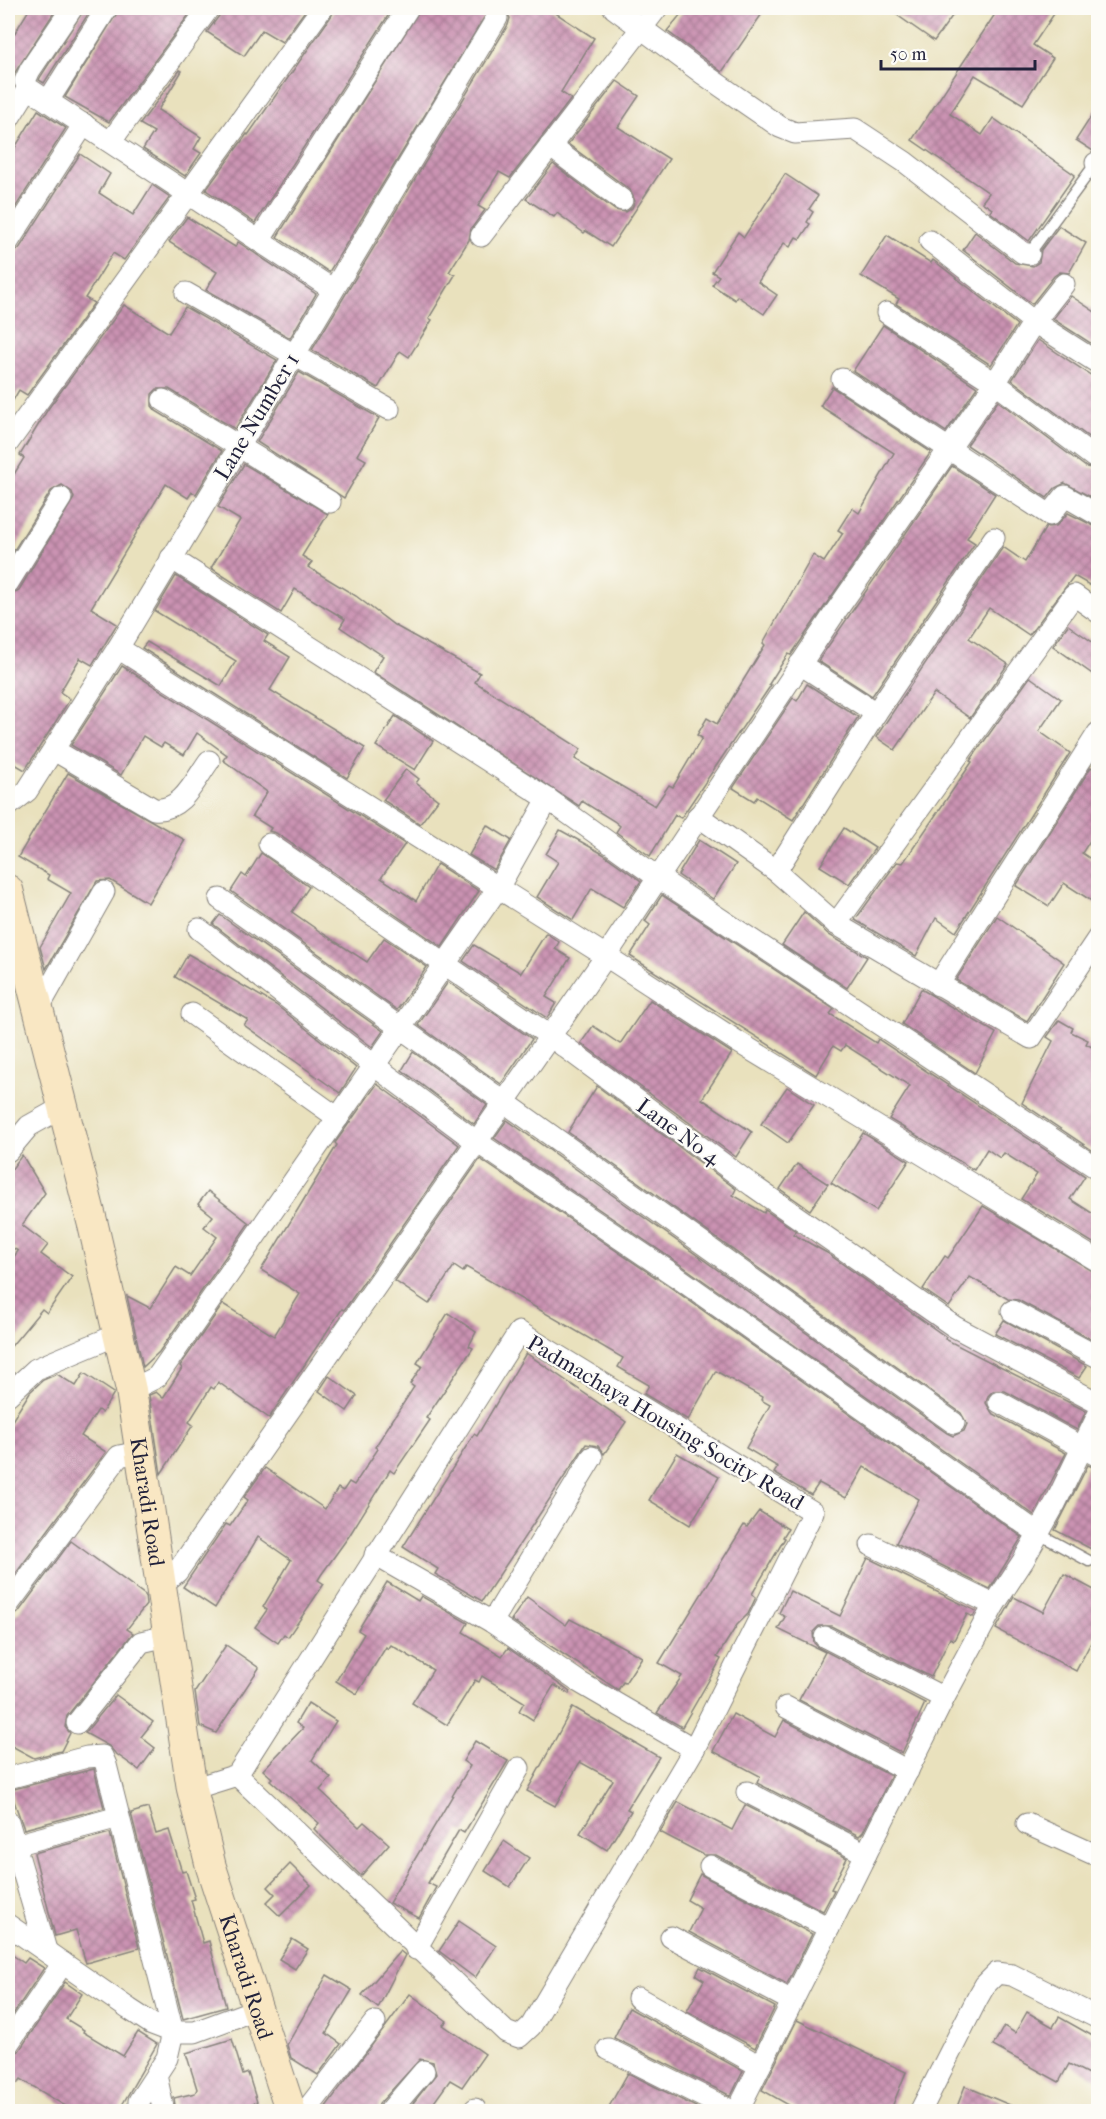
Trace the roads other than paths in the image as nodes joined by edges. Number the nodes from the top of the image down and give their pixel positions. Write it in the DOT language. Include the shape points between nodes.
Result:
graph roads {
  1 [pos="72,8"];
  2 [pos="107,8"];
  3 [pos="209,8"];
  4 [pos="322,8"];
  5 [pos="408,8"];
  6 [pos="614,8"];
  7 [pos="657,8"];
  8 [pos="497,18"];
  9 [pos="640,27"];
  10 [pos="28,88"];
  11 [pos="48,101"];
  12 [pos="8,120"];
  13 [pos="84,124"];
  14 [pos="111,141"];
  15 [pos="550,146"];
  16 [pos="1097,164"];
  17 [pos="186,194"];
  18 [pos="622,200"];
  19 [pos="481,236"];
  20 [pos="259,241"];
  21 [pos="930,241"];
  22 [pos="8,242"];
  23 [pos="1029,254"];
  24 [pos="1064,284"];
  25 [pos="332,289"];
  26 [pos="186,293"];
  27 [pos="887,313"];
  28 [pos="1034,322"];
  29 [pos="293,354"];
  30 [pos="1098,363"];
  31 [pos="842,379"];
  32 [pos="995,383"];
  33 [pos="163,400"];
  34 [pos="389,409"];
  35 [pos="8,443"];
  36 [pos="238,446"];
  37 [pos="948,450"];
  38 [pos="1094,457"];
  39 [pos="61,498"];
  40 [pos="330,502"];
  41 [pos="1098,515"];
  42 [pos="994,537"];
  43 [pos="171,558"];
  44 [pos="8,583"];
  45 [pos="1098,612"];
  46 [pos="118,648"];
  47 [pos="800,664"];
  48 [pos="876,713"];
  49 [pos="1098,733"];
  50 [pos="54,750"];
  51 [pos="209,761"];
  52 [pos="548,799"];
  53 [pos="8,806"];
  54 [pos="698,816"];
  55 [pos="269,844"];
  56 [pos="776,871"];
  57 [pos="657,877"];
  58 [pos="498,888"];
  59 [pos="104,892"];
  60 [pos="220,899"];
  61 [pos="9,902"];
  62 [pos="836,924"];
  63 [pos="200,928"];
  64 [pos="1098,938"];
  65 [pos="606,956"];
  66 [pos="444,965"];
  67 [pos="938,985"];
  68 [pos="38,1009"];
  69 [pos="192,1014"];
  70 [pos="401,1028"];
  71 [pos="550,1036"];
  72 [pos="375,1066"];
  73 [pos="505,1100"];
  74 [pos="63,1107"];
  75 [pos="338,1118"];
  76 [pos="477,1142"];
  77 [pos="8,1151"];
  78 [pos="1098,1169"];
  79 [pos="1098,1261"];
  80 [pos="1012,1311"];
  81 [pos="119,1334"];
  82 [pos="1098,1357"];
  83 [pos="131,1390"];
  84 [pos="8,1395"];
  85 [pos="999,1402"];
  86 [pos="1098,1403"];
  87 [pos="1098,1415"];
  88 [pos="954,1423"];
  89 [pos="140,1452"];
  90 [pos="1091,1452"];
  91 [pos="592,1457"];
  92 [pos="1039,1534"];
  93 [pos="871,1545"];
  94 [pos="375,1555"];
  95 [pos="1089,1561"];
  96 [pos="160,1586"];
  97 [pos="8,1605"];
  98 [pos="994,1605"];
  99 [pos="492,1622"];
  100 [pos="167,1636"];
  101 [pos="825,1637"];
  102 [pos="944,1698"];
  103 [pos="786,1707"];
  104 [pos="77,1723"];
  105 [pos="694,1749"];
  106 [pos="519,1768"];
  107 [pos="908,1771"];
  108 [pos="237,1775"];
  109 [pos="8,1778"];
  110 [pos="192,1789"];
  111 [pos="747,1792"];
  112 [pos="119,1817"];
  113 [pos="8,1821"];
  114 [pos="1027,1824"];
  115 [pos="15,1845"];
  116 [pos="866,1854"];
  117 [pos="1098,1856"];
  118 [pos="710,1866"];
  119 [pos="8,1925"];
  120 [pos="829,1928"];
  121 [pos="671,1937"];
  122 [pos="416,1949"];
  123 [pos="46,1950"];
  124 [pos="63,1963"];
  125 [pos="638,1998"];
  126 [pos="792,2001"];
  127 [pos="257,2009"];
  128 [pos="1098,2018"];
  129 [pos="375,2022"];
  130 [pos="173,2032"];
  131 [pos="8,2044"];
  132 [pos="609,2049"];
  133 [pos="760,2066"];
  134 [pos="424,2071"];
  135 [pos="156,2076"];
  136 [pos="140,2101"];
  137 [pos="296,2110"];
  138 [pos="165,2112"];
  139 [pos="389,2112"];
  140 [pos="735,2112"];
  141 [pos="920,2112"];
  1 -- 10 [label="street" via="30,70 25,81"];
  2 -- 11 [label="street"];
  3 -- 14 [label="street"];
  4 -- 17 [label="street"];
  5 -- 20 [label="street"];
  6 -- 9 [label="street"];
  7 -- 9 [label="street"];
  8 -- 25 [label="street, Lane Number 1"];
  9 -- 15 [label="street"];
  9 -- 23 [label="street" via="780,127 795,133 855,129"];
  10 -- 11 [label="street"];
  10 -- 12 [label="street"];
  11 -- 13 [label="street"];
  13 -- 14 [label="street"];
  13 -- 22 [label="street"];
  14 -- 17 [label="street"];
  15 -- 18 [label="street"];
  15 -- 19 [label="street"];
  16 -- 23 [label="lane"];
  17 -- 20 [label="street"];
  17 -- 35 [label="street"];
  20 -- 25 [label="street"];
  21 -- 28 [label="street"];
  24 -- 28 [label="street"];
  25 -- 29 [label="street, Lane Number 1"];
  26 -- 29 [label="street"];
  27 -- 32 [label="street"];
  28 -- 30 [label="street"];
  28 -- 32 [label="street"];
  29 -- 34 [label="street"];
  29 -- 36 [label="street, Lane Number 1"];
  31 -- 37 [label="street"];
  32 -- 37 [label="street"];
  32 -- 38 [label="street"];
  33 -- 36 [label="street"];
  36 -- 40 [label="street"];
  36 -- 43 [label="street, Lane Number 1"];
  37 -- 41 [label="street" via="1050,515 1065,496"];
  37 -- 47 [label="street"];
  39 -- 44 [label="street"];
  42 -- 48 [label="street"];
  43 -- 46 [label="street, Lane Number 1"];
  43 -- 52 [label="street"];
  45 -- 62 [label="street" via="1074,595"];
  46 -- 50 [label="street, Lane Number 1"];
  46 -- 58 [label="street"];
  47 -- 48 [label="street"];
  47 -- 54 [label="street"];
  48 -- 56 [label="street"];
  49 -- 67 [label="street"];
  50 -- 51 [label="street" via="154,809 164,810 183,799"];
  50 -- 53 [label="street, Lane Number 1" via="27,791"];
  52 -- 57 [label="street"];
  52 -- 58 [label="street"];
  54 -- 56 [label="street"];
  54 -- 57 [label="street"];
  55 -- 66 [label="street, Lane No 4"];
  56 -- 62 [label="street"];
  57 -- 65 [label="street"];
  57 -- 78 [label="street"];
  58 -- 65 [label="street"];
  58 -- 66 [label="street"];
  59 -- 68 [label="street"];
  60 -- 70 [label="street"];
  61 -- 68 [label="street, Kharadi Road"];
  62 -- 67 [label="street"];
  63 -- 72 [label="street"];
  64 -- 67 [label="street" via="1030,1038"];
  65 -- 71 [label="street"];
  65 -- 79 [label="street" via="738,1042"];
  66 -- 70 [label="street"];
  66 -- 71 [label="street, Lane No 4"];
  68 -- 74 [label="street, Kharadi Road"];
  69 -- 75 [label="street"];
  70 -- 72 [label="street"];
  70 -- 73 [label="street"];
  71 -- 73 [label="street"];
  71 -- 86 [label="street, Lane No 4" via="753,1186 955,1327"];
  72 -- 75 [label="street"];
  72 -- 76 [label="street"];
  73 -- 76 [label="street"];
  73 -- 88 [label="street"];
  74 -- 77 [label="street" via="29,1126"];
  74 -- 81 [label="street, Kharadi Road"];
  75 -- 83 [label="street" via="157,1377"];
  76 -- 92 [label="street" via="677,1277"];
  76 -- 96 [label="street" via="177,1572"];
  80 -- 82 [label="street"];
  81 -- 83 [label="street, Kharadi Road"];
  81 -- 84 [label="street" via="36,1369"];
  83 -- 89 [label="street, Kharadi Road"];
  85 -- 90 [label="street"];
  87 -- 90 [label="street"];
  89 -- 96 [label="street, Kharadi Road"];
  89 -- 97 [label="street" via="119,1456"];
  90 -- 92 [label="street"];
  91 -- 99 [label="street"];
  92 -- 95 [label="lane"];
  92 -- 98 [label="street"];
  93 -- 98 [label="street"];
  94 -- 99 [label="street"];
  94 -- 105 [label="street, Padmachaya Housing Socity Road" via="519,1332 813,1512"];
  94 -- 108 [label="street, Padmachaya Housing Socity Road"];
  96 -- 100 [label="street, Kharadi Road"];
  98 -- 102 [label="street"];
  99 -- 105 [label="street" via="579,1682"];
  100 -- 104 [label="street" via="141,1642"];
  100 -- 110 [label="street, Kharadi Road"];
  101 -- 102 [label="street"];
  102 -- 107 [label="street"];
  103 -- 107 [label="street"];
  105 -- 122 [label="street, Padmachaya Housing Socity Road" via="531,2026 519,2037 506,2032"];
  106 -- 122 [label="street"];
  107 -- 116 [label="street"];
  108 -- 110 [label="street"];
  108 -- 122 [label="street, Padmachaya Housing Socity Road"];
  109 -- 112 [label="street" via="87,1756 102,1756"];
  110 -- 127 [label="street, Kharadi Road" via="211,1867"];
  111 -- 116 [label="street"];
  112 -- 115 [label="street"];
  112 -- 130 [label="street"];
  113 -- 115 [label="street"];
  114 -- 117 [label="street"];
  115 -- 123 [label="street"];
  116 -- 120 [label="street"];
  118 -- 120 [label="street"];
  119 -- 123 [label="street"];
  120 -- 126 [label="street"];
  121 -- 126 [label="street"];
  123 -- 124 [label="street"];
  124 -- 130 [label="street" via="153,2024"];
  124 -- 131 [label="street"];
  125 -- 133 [label="street"];
  126 -- 133 [label="street"];
  127 -- 130 [label="street" via="195,2032"];
  127 -- 137 [label="street, Kharadi Road"];
  128 -- 141 [label="street" via="1012,1975 997,1973 977,1999"];
  129 -- 137 [label="street"];
  130 -- 135 [label="street" via="167,2058"];
  132 -- 140 [label="street"];
  133 -- 140 [label="street"];
  134 -- 139 [label="street"];
  135 -- 136 [label="street"];
  135 -- 138 [label="street"];
}
